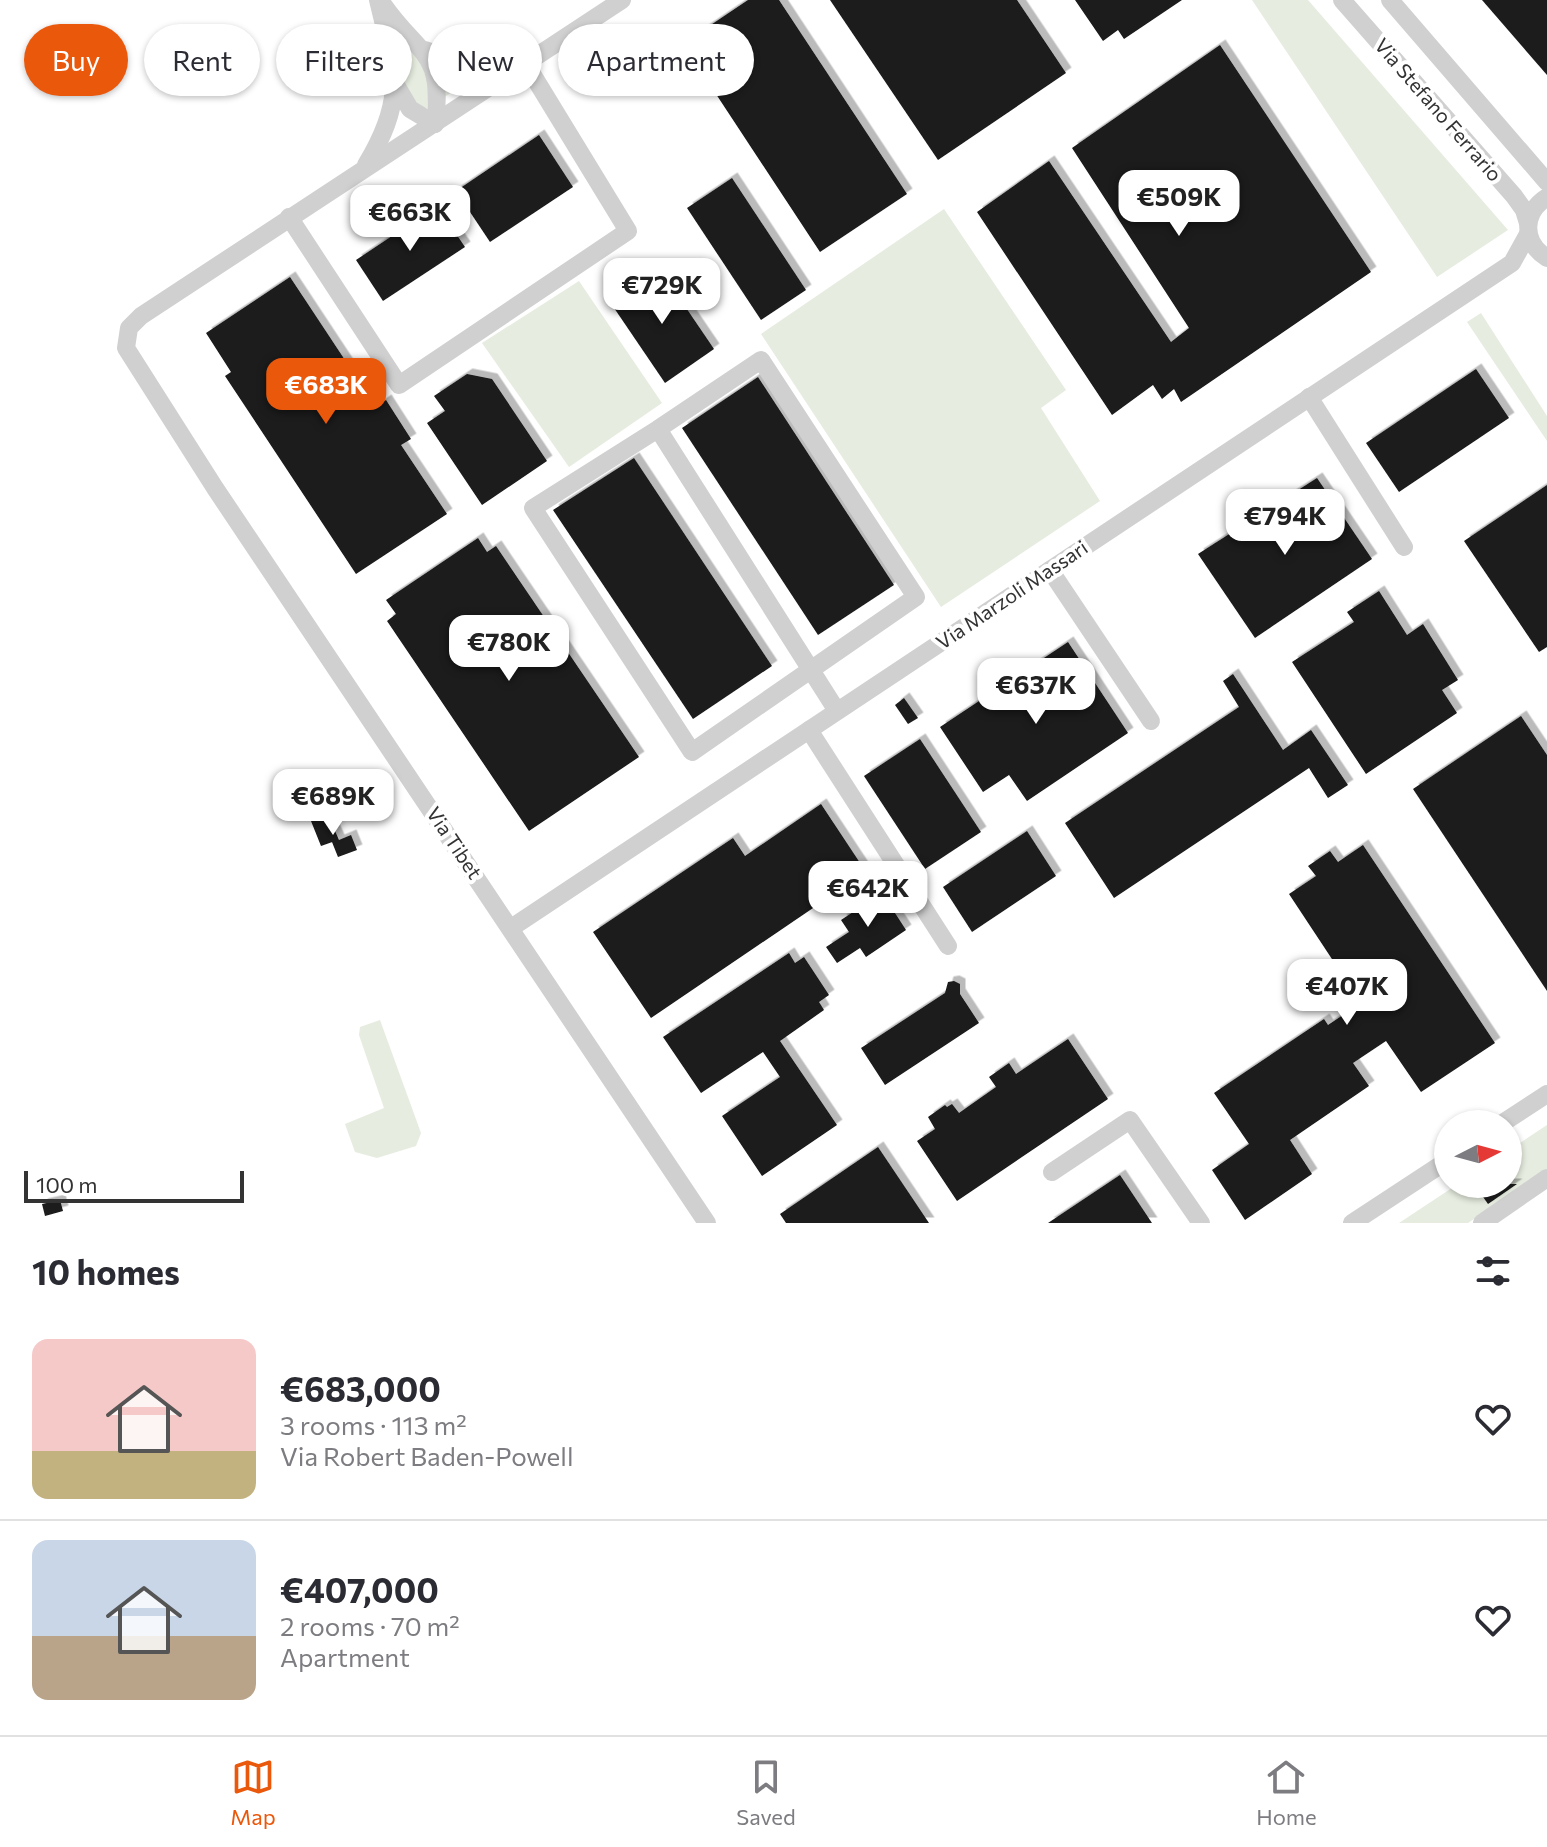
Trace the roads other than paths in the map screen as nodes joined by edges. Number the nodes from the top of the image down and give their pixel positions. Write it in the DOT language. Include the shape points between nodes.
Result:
graph roads {
  1 [pos="379,0"];
  2 [pos="622,0"];
  3 [pos="1342,0"];
  4 [pos="1390,0"];
  5 [pos="384,24"];
  6 [pos="425,50"];
  7 [pos="428,51"];
  8 [pos="542,53"];
  9 [pos="542,90"];
  10 [pos="394,96"];
  11 [pos="402,96"];
  12 [pos="477,96"];
  13 [pos="435,124"];
  14 [pos="365,167"];
  15 [pos="1547,182"];
  16 [pos="1547,197"];
  17 [pos="289,217"];
  18 [pos="1528,228"];
  19 [pos="1547,258"];
  20 [pos="1512,263"];
  21 [pos="1309,397"];
  22 [pos="658,429"];
  23 [pos="1404,547"];
  24 [pos="1050,570"];
  25 [pos="810,669"];
  26 [pos="837,711"];
  27 [pos="1151,721"];
  28 [pos="809,730"];
  29 [pos="511,928"];
  30 [pos="948,946"];
  31 [pos="1545,1098"];
  32 [pos="1522,1112"];
  33 [pos="1434,1169"];
  34 [pos="1052,1172"];
  35 [pos="1547,1178"];
  36 [pos="707,1223"];
  37 [pos="1201,1223"];
  38 [pos="1352,1223"];
  39 [pos="1482,1223"];
  1 -- 5 [label="street"];
  1 -- 6 [label="street"];
  2 -- 8 [label="street"];
  3 -- 18 [label="street, Via Stefano Ferrario" via="1514,196"];
  4 -- 15 [label="street, Via Stefano Ferrario"];
  6 -- 7 [label="street"];
  6 -- 13 [label="street" via="438,88"];
  9 -- 17 [label="street" via="628,231 399,385"];
  10 -- 14 [label="street" via="387,129"];
  11 -- 13 [label="street" via="410,109"];
  12 -- 13 [label="street"];
  13 -- 14 [label="street"];
  14 -- 17 [label="street"];
  16 -- 18 [label="street, Via Marzoli Massari" via="1537,204"];
  17 -- 29 [label="street, Via Tibet" via="141,316 129,328 126,341 131,361"];
  18 -- 19 [label="street, Via Stefano Ferrario" via="1532,244"];
  18 -- 20 [label="street, Via Marzoli Massari"];
  19 -- 20 [label="street, Via Marzoli Massari"];
  20 -- 21 [label="street, Via Marzoli Massari"];
  21 -- 23 [label="street"];
  21 -- 24 [label="street, Via Marzoli Massari"];
  22 -- 25 [label="street"];
  22 -- 25 [label="street" via="761,360 916,597"];
  22 -- 25 [label="street" via="533,508 692,752"];
  24 -- 26 [label="street, Via Marzoli Massari"];
  24 -- 27 [label="street"];
  25 -- 26 [label="street"];
  26 -- 28 [label="street, Via Marzoli Massari"];
  28 -- 29 [label="street, Via Marzoli Massari"];
  28 -- 30 [label="street"];
  29 -- 36 [label="street, Via Tibet"];
  31 -- 32 [label="street"];
  33 -- 38 [label="street"];
  34 -- 37 [label="street" via="1130,1120"];
  35 -- 39 [label="street"];
}
